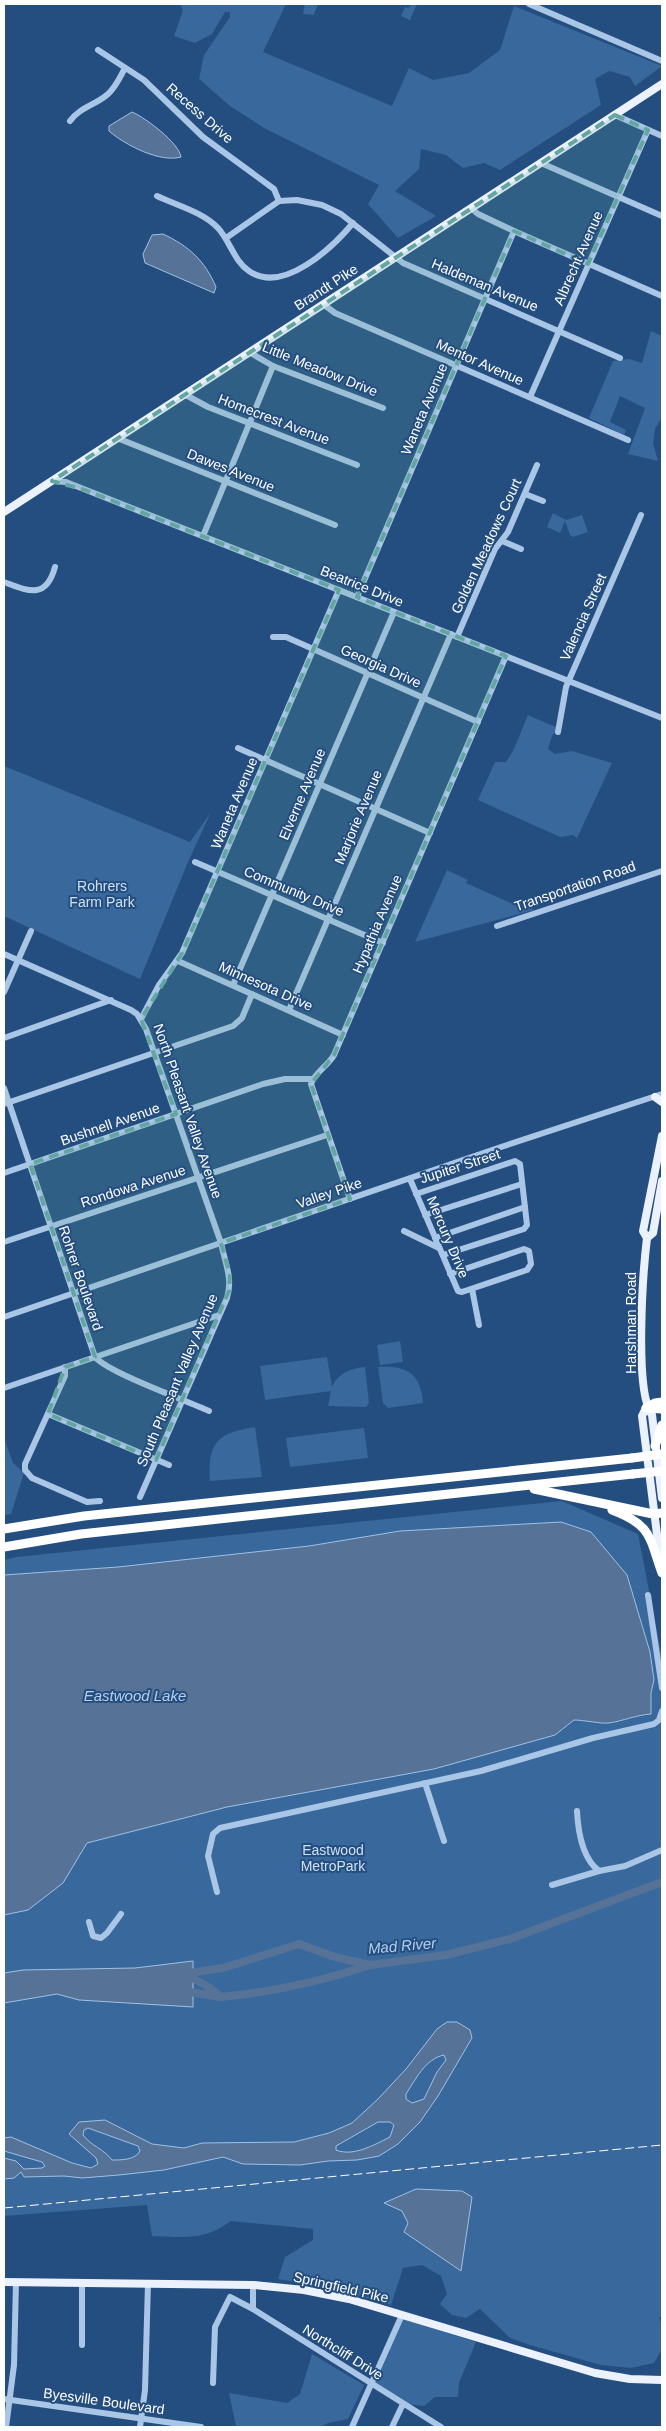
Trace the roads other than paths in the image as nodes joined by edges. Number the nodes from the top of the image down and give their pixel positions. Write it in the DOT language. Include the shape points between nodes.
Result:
graph roads {
  1 [pos="528,4"];
  2 [pos="98,50"];
  3 [pos="662,61"];
  4 [pos="125,68"];
  5 [pos="662,84"];
  6 [pos="615,115"];
  7 [pos="70,121"];
  8 [pos="648,130"];
  9 [pos="662,136"];
  10 [pos="541,163"];
  11 [pos="157,196"];
  12 [pos="618,197"];
  13 [pos="279,201"];
  14 [pos="471,208"];
  15 [pos="662,216"];
  16 [pos="353,223"];
  17 [pos="514,231"];
  18 [pos="226,238"];
  19 [pos="395,257"];
  20 [pos="588,264"];
  21 [pos="662,296"];
  22 [pos="485,299"];
  23 [pos="322,304"];
  24 [pos="559,330"];
  25 [pos="249,352"];
  26 [pos="620,358"];
  27 [pos="456,365"];
  28 [pos="273,366"];
  29 [pos="184,394"];
  30 [pos="530,397"];
  31 [pos="383,408"];
  32 [pos="250,423"];
  33 [pos="117,438"];
  34 [pos="628,440"];
  35 [pos="357,465"];
  36 [pos="537,465"];
  37 [pos="52,481"];
  38 [pos="225,482"];
  39 [pos="524,494"];
  40 [pos="543,501"];
  41 [pos="4,512"];
  42 [pos="641,514"];
  43 [pos="335,525"];
  44 [pos="203,536"];
  45 [pos="502,540"];
  46 [pos="521,549"];
  47 [pos="55,567"];
  48 [pos="4,582"];
  49 [pos="339,590"];
  50 [pos="357,597"];
  51 [pos="394,612"];
  52 [pos="454,636"];
  53 [pos="273,637"];
  54 [pos="313,650"];
  55 [pos="506,656"];
  56 [pos="368,674"];
  57 [pos="568,681"];
  58 [pos="423,698"];
  59 [pos="662,718"];
  60 [pos="478,722"];
  61 [pos="558,732"];
  62 [pos="238,748"];
  63 [pos="265,761"];
  64 [pos="320,785"];
  65 [pos="376,809"];
  66 [pos="430,833"];
  67 [pos="195,862"];
  68 [pos="662,871"];
  69 [pos="217,872"];
  70 [pos="272,895"];
  71 [pos="328,919"];
  72 [pos="497,926"];
  73 [pos="31,931"];
  74 [pos="383,943"];
  75 [pos="4,954"];
  76 [pos="18,960"];
  77 [pos="178,961"];
  78 [pos="233,986"];
  79 [pos="4,992"];
  80 [pos="252,994"];
  81 [pos="111,1000"];
  82 [pos="289,1010"];
  83 [pos="141,1019"];
  84 [pos="343,1034"];
  85 [pos="4,1038"];
  86 [pos="155,1052"];
  87 [pos="312,1079"];
  88 [pos="4,1088"];
  89 [pos="658,1096"];
  90 [pos="662,1102"];
  91 [pos="6,1103"];
  92 [pos="176,1114"];
  93 [pos="327,1135"];
  94 [pos="662,1136"];
  95 [pos="30,1164"];
  96 [pos="4,1174"];
  97 [pos="198,1178"];
  98 [pos="410,1179"];
  99 [pos="662,1180"];
  100 [pos="522,1184"];
  101 [pos="416,1194"];
  102 [pos="350,1199"];
  103 [pos="525,1207"];
  104 [pos="425,1215"];
  105 [pos="51,1227"];
  106 [pos="404,1231"];
  107 [pos="435,1238"];
  108 [pos="647,1238"];
  109 [pos="4,1242"];
  110 [pos="221,1243"];
  111 [pos="439,1248"];
  112 [pos="443,1255"];
  113 [pos="450,1274"];
  114 [pos="472,1289"];
  115 [pos="72,1294"];
  116 [pos="219,1315"];
  117 [pos="4,1317"];
  118 [pos="479,1324"];
  119 [pos="95,1357"];
  120 [pos="65,1367"];
  121 [pos="4,1388"];
  122 [pos="182,1399"];
  123 [pos="662,1402"];
  124 [pos="646,1408"];
  125 [pos="662,1409"];
  126 [pos="209,1411"];
  127 [pos="48,1414"];
  128 [pos="662,1425"];
  129 [pos="655,1446"];
  130 [pos="662,1454"];
  131 [pos="156,1460"];
  132 [pos="169,1465"];
  133 [pos="662,1471"];
  134 [pos="504,1488"];
  135 [pos="140,1497"];
  136 [pos="581,1498"];
  137 [pos="662,1498"];
  138 [pos="100,1501"];
  139 [pos="658,1513"];
  140 [pos="4,1529"];
  141 [pos="4,1547"];
  142 [pos="662,1573"];
  143 [pos="648,1595"];
  144 [pos="662,1688"];
  145 [pos="662,1711"];
  146 [pos="425,1784"];
  147 [pos="577,1811"];
  148 [pos="444,1841"];
  149 [pos="662,1850"];
  150 [pos="600,1871"];
  151 [pos="552,1885"];
  152 [pos="217,1892"];
  153 [pos="121,1914"];
  154 [pos="89,1922"];
  155 [pos="4,2282"];
  156 [pos="16,2282"];
  157 [pos="82,2283"];
  158 [pos="148,2284"];
  159 [pos="253,2285"];
  160 [pos="253,2309"];
  161 [pos="402,2315"];
  162 [pos="82,2345"];
  163 [pos="662,2380"];
  164 [pos="213,2383"];
  165 [pos="371,2384"];
  166 [pos="6,2400"];
  167 [pos="403,2404"];
  168 [pos="141,2418"];
  169 [pos="6,2427"];
  170 [pos="140,2427"];
  171 [pos="201,2427"];
  172 [pos="352,2427"];
  173 [pos="392,2427"];
  174 [pos="441,2427"];
  1 -- 3 [label="street"];
  2 -- 4 [label="street, Recess Drive"];
  4 -- 7 [label="street" via="106,96 77,112"];
  4 -- 13 [label="street, Recess Drive" via="144,80 203,137 274,189"];
  5 -- 6 [label="main road, Brandt Pike"];
  6 -- 8 [label="street"];
  6 -- 10 [label="main road, Brandt Pike"];
  8 -- 9 [label="street"];
  8 -- 12 [label="street, Albrecht Avenue"];
  10 -- 12 [label="street"];
  10 -- 14 [label="main road, Brandt Pike"];
  11 -- 18 [label="street" via="208,219"];
  12 -- 15 [label="street"];
  12 -- 20 [label="street, Albrecht Avenue"];
  13 -- 16 [label="street, Haldeman Avenue" via="297,200 322,205"];
  13 -- 18 [label="street"];
  14 -- 17 [label="street"];
  14 -- 19 [label="main road, Brandt Pike"];
  16 -- 18 [label="street" via="335,245 279,278 250,272"];
  16 -- 19 [label="street, Haldeman Avenue"];
  17 -- 20 [label="street"];
  17 -- 22 [label="street, Waneta Avenue"];
  19 -- 22 [label="street, Haldeman Avenue"];
  19 -- 23 [label="main road, Brandt Pike"];
  20 -- 21 [label="street"];
  20 -- 24 [label="street, Albrecht Avenue"];
  22 -- 24 [label="street, Haldeman Avenue"];
  22 -- 27 [label="street, Waneta Avenue"];
  23 -- 25 [label="main road, Brandt Pike"];
  23 -- 27 [label="street, Mentor Avenue" via="335,313"];
  24 -- 26 [label="street, Haldeman Avenue"];
  24 -- 30 [label="street, Albrecht Avenue"];
  25 -- 28 [label="street, Little Meadow Drive"];
  25 -- 29 [label="main road, Brandt Pike"];
  27 -- 30 [label="street, Mentor Avenue"];
  27 -- 50 [label="street, Waneta Avenue"];
  28 -- 31 [label="street, Little Meadow Drive"];
  28 -- 32 [label="street"];
  29 -- 32 [label="street, Homecrest Avenue"];
  29 -- 33 [label="main road, Brandt Pike"];
  30 -- 34 [label="street, Mentor Avenue"];
  32 -- 35 [label="street, Homecrest Avenue"];
  32 -- 38 [label="street"];
  33 -- 37 [label="main road, Brandt Pike"];
  33 -- 38 [label="street, Dawes Avenue"];
  36 -- 39 [label="street, Golden Meadows Court"];
  37 -- 41 [label="main road, Brandt Pike"];
  37 -- 44 [label="street, Beatrice Drive" via="66,482"];
  38 -- 43 [label="street, Dawes Avenue"];
  38 -- 44 [label="street"];
  39 -- 40 [label="street"];
  39 -- 45 [label="street, Golden Meadows Court"];
  42 -- 57 [label="street, Valencia Street"];
  44 -- 49 [label="street, Beatrice Drive"];
  45 -- 46 [label="street"];
  45 -- 52 [label="street, Golden Meadows Court" via="495,548"];
  47 -- 48 [label="street" via="48,582 38,590 28,591"];
  49 -- 50 [label="street, Beatrice Drive"];
  49 -- 54 [label="street, Waneta Avenue"];
  50 -- 51 [label="street, Beatrice Drive"];
  51 -- 52 [label="street, Beatrice Drive"];
  51 -- 56 [label="street, Elverne Avenue"];
  52 -- 55 [label="street, Beatrice Drive"];
  52 -- 58 [label="street, Marjorie Avenue"];
  53 -- 54 [label="street, Georgia Drive" via="286,637"];
  54 -- 56 [label="street, Georgia Drive"];
  54 -- 63 [label="street, Waneta Avenue"];
  55 -- 57 [label="street, Beatrice Drive"];
  55 -- 60 [label="street, Hypathia Avenue"];
  56 -- 58 [label="street, Georgia Drive"];
  56 -- 64 [label="street, Elverne Avenue"];
  57 -- 59 [label="street, Beatrice Drive"];
  57 -- 61 [label="street, Valencia Street"];
  58 -- 60 [label="street, Georgia Drive"];
  58 -- 65 [label="street, Marjorie Avenue"];
  60 -- 66 [label="street, Hypathia Avenue"];
  62 -- 63 [label="street"];
  63 -- 64 [label="street"];
  63 -- 69 [label="street, Waneta Avenue"];
  64 -- 65 [label="street"];
  64 -- 70 [label="street, Elverne Avenue"];
  65 -- 66 [label="street"];
  65 -- 71 [label="street, Marjorie Avenue"];
  66 -- 74 [label="street, Hypathia Avenue"];
  67 -- 69 [label="street, Community Drive"];
  68 -- 72 [label="street, Transportation Road"];
  69 -- 70 [label="street, Community Drive"];
  69 -- 77 [label="street, Waneta Avenue"];
  70 -- 71 [label="street, Community Drive"];
  70 -- 78 [label="street, Elverne Avenue"];
  71 -- 74 [label="street, Community Drive"];
  71 -- 82 [label="street, Marjorie Avenue"];
  73 -- 76 [label="street"];
  74 -- 84 [label="street, Hypathia Avenue"];
  75 -- 76 [label="street, North Pleasant Valley Avenue"];
  76 -- 79 [label="street"];
  76 -- 81 [label="street, North Pleasant Valley Avenue"];
  77 -- 78 [label="street, Minnesota Drive"];
  77 -- 83 [label="street, Waneta Avenue" via="159,985"];
  78 -- 80 [label="street, Minnesota Drive"];
  80 -- 82 [label="street, Minnesota Drive"];
  80 -- 86 [label="street" via="237,1024"];
  81 -- 83 [label="street, North Pleasant Valley Avenue"];
  81 -- 85 [label="street"];
  82 -- 84 [label="street, Minnesota Drive"];
  83 -- 86 [label="street, North Pleasant Valley Avenue"];
  84 -- 87 [label="street, Hypathia Avenue" via="332,1059"];
  86 -- 91 [label="street"];
  86 -- 92 [label="street, North Pleasant Valley Avenue"];
  87 -- 92 [label="street, Bushnell Avenue" via="275,1081"];
  87 -- 93 [label="street" via="311,1087"];
  88 -- 91 [label="street, Rohrer Boulevard"];
  89 -- 90 [label="main road"];
  89 -- 98 [label="street, Valley Pike"];
  91 -- 95 [label="street, Rohrer Boulevard"];
  92 -- 95 [label="street, Bushnell Avenue"];
  92 -- 97 [label="street, North Pleasant Valley Avenue"];
  93 -- 97 [label="street, Rondowa Avenue"];
  93 -- 102 [label="street"];
  94 -- 108 [label="main road, Harshman Road" via="643,1231"];
  95 -- 96 [label="street, Bushnell Avenue"];
  95 -- 105 [label="street, Rohrer Boulevard"];
  97 -- 105 [label="street, Rondowa Avenue"];
  97 -- 110 [label="street, North Pleasant Valley Avenue"];
  98 -- 101 [label="street, Mercury Drive"];
  98 -- 102 [label="street, Valley Pike"];
  99 -- 108 [label="main road, Harshman Road" via="652,1233"];
  100 -- 101 [label="street, Jupiter Street" via="520,1164 515,1162"];
  100 -- 103 [label="street"];
  100 -- 104 [label="street"];
  101 -- 104 [label="street, Mercury Drive"];
  102 -- 110 [label="street, Valley Pike"];
  103 -- 107 [label="street"];
  103 -- 112 [label="street" via="526,1227 522,1230"];
  104 -- 107 [label="street, Mercury Drive"];
  105 -- 109 [label="street, Rondowa Avenue"];
  105 -- 115 [label="street, Rohrer Boulevard"];
  106 -- 111 [label="street"];
  107 -- 111 [label="street, Mercury Drive"];
  108 -- 124 [label="main road, Harshman Road" via="641,1323"];
  110 -- 115 [label="street, Valley Pike"];
  110 -- 116 [label="street, South Pleasant Valley Avenue" via="230,1284"];
  111 -- 112 [label="street, Mercury Drive"];
  112 -- 113 [label="street, Mercury Drive"];
  113 -- 114 [label="street, Mercury Drive" via="458,1290"];
  113 -- 114 [label="street" via="524,1248 529,1251 531,1264 528,1270"];
  114 -- 118 [label="street"];
  115 -- 117 [label="street, Valley Pike"];
  115 -- 119 [label="street, Rohrer Boulevard"];
  116 -- 119 [label="street"];
  116 -- 122 [label="street, South Pleasant Valley Avenue"];
  119 -- 120 [label="street"];
  119 -- 122 [label="street" via="121,1373"];
  120 -- 121 [label="street"];
  120 -- 127 [label="street" via="65,1376"];
  122 -- 126 [label="street"];
  122 -- 131 [label="street, South Pleasant Valley Avenue"];
  123 -- 124 [label="highway"];
  124 -- 125 [label="highway"];
  124 -- 129 [label="main road, Harshman Road" via="652,1415"];
  124 -- 139 [label="main road, Harshman Road" via="642,1416"];
  127 -- 131 [label="street"];
  127 -- 138 [label="street" via="25,1464 27,1473 87,1502"];
  128 -- 129 [label="highway"];
  129 -- 137 [label="main road, Harshman Road"];
  130 -- 140 [label="highway, bridge" via="93,1515"];
  131 -- 132 [label="street"];
  131 -- 135 [label="street, South Pleasant Valley Avenue"];
  133 -- 134 [label="highway, bridge"];
  134 -- 136 [label="highway" via="545,1489"];
  134 -- 141 [label="highway" via="81,1534"];
  136 -- 139 [label="highway"];
  136 -- 142 [label="highway" via="620,1513 643,1527 654,1544"];
  139 -- 142 [label="main road, Harshman Road"];
  143 -- 144 [label="street"];
  145 -- 146 [label="street" via="657,1723 644,1728 593,1738"];
  146 -- 148 [label="street"];
  146 -- 152 [label="street" via="217,1829 211,1837 208,1856"];
  147 -- 150 [label="street" via="584,1848"];
  149 -- 150 [label="street" via="625,1866"];
  150 -- 151 [label="street"];
  153 -- 154 [label="street" via="101,1938 93,1936"];
  155 -- 156 [label="main road, Springfield Pike"];
  156 -- 157 [label="main road, Springfield Pike"];
  156 -- 166 [label="street" via="14,2365"];
  157 -- 158 [label="main road, Springfield Pike"];
  157 -- 162 [label="street"];
  158 -- 159 [label="main road, Springfield Pike"];
  158 -- 168 [label="street"];
  159 -- 160 [label="street"];
  159 -- 161 [label="main road, Springfield Pike" via="330,2294"];
  160 -- 164 [label="street, Northcliff Drive" via="230,2297 218,2319"];
  160 -- 165 [label="street, Northcliff Drive"];
  161 -- 163 [label="main road, Springfield Pike" via="595,2373"];
  161 -- 165 [label="street"];
  165 -- 167 [label="street, Northcliff Drive"];
  165 -- 172 [label="street"];
  166 -- 168 [label="street, Byesville Boulevard"];
  166 -- 169 [label="street"];
  167 -- 173 [label="street"];
  167 -- 174 [label="street, Northcliff Drive"];
  168 -- 170 [label="street"];
  168 -- 171 [label="street, Byesville Boulevard"];
}
